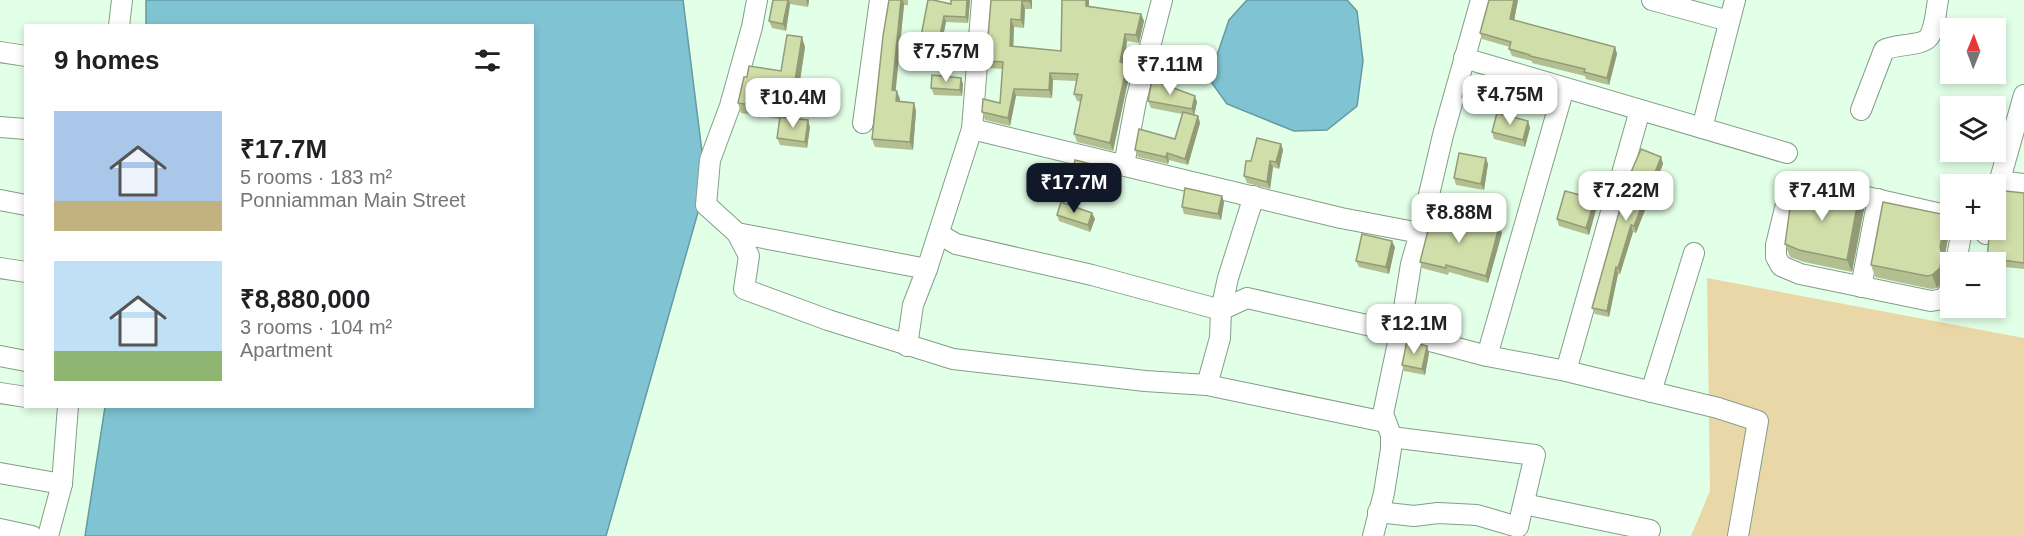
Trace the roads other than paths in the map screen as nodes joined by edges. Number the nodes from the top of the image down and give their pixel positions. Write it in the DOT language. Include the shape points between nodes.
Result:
graph roads {
  1 [pos="122,0"];
  2 [pos="757,0"];
  3 [pos="880,0"];
  4 [pos="982,0"];
  5 [pos="1162,0"];
  6 [pos="1480,0"];
  7 [pos="1652,0"];
  8 [pos="1735,0"];
  9 [pos="1938,0"];
  10 [pos="1729,21"];
  11 [pos="119,24"];
  12 [pos="0,52"];
  13 [pos="24,56"];
  14 [pos="1464,58"];
  15 [pos="1564,88"];
  16 [pos="2024,95"];
  17 [pos="1640,110"];
  18 [pos="1861,110"];
  19 [pos="863,123"];
  20 [pos="0,127"];
  21 [pos="1702,128"];
  22 [pos="24,129"];
  23 [pos="972,129"];
  24 [pos="1787,153"];
  25 [pos="1124,165"];
  26 [pos="2001,174"];
  27 [pos="2024,184"];
  28 [pos="2006,187"];
  29 [pos="1254,196"];
  30 [pos="1878,199"];
  31 [pos="0,200"];
  32 [pos="24,205"];
  33 [pos="1940,214"];
  34 [pos="737,233"];
  35 [pos="939,234"];
  36 [pos="1420,234"];
  37 [pos="1694,252"];
  38 [pos="0,268"];
  39 [pos="927,269"];
  40 [pos="24,272"];
  41 [pos="1861,287"];
  42 [pos="1940,300"];
  43 [pos="1221,310"];
  44 [pos="1400,333"];
  45 [pos="907,346"];
  46 [pos="0,356"];
  47 [pos="1487,356"];
  48 [pos="24,361"];
  49 [pos="1566,371"];
  50 [pos="1207,385"];
  51 [pos="1651,392"];
  52 [pos="0,393"];
  53 [pos="24,397"];
  54 [pos="68,408"];
  55 [pos="1388,429"];
  56 [pos="0,473"];
  57 [pos="62,484"];
  58 [pos="1524,504"];
  59 [pos="1378,512"];
  60 [pos="0,529"];
  61 [pos="1650,530"];
  62 [pos="32,536"];
  63 [pos="48,536"];
  64 [pos="1373,536"];
  65 [pos="1738,536"];
  1 -- 11 [label="street"];
  2 -- 34 [label="street" via="749,38 710,160 706,205"];
  3 -- 19 [label="street"];
  4 -- 23 [label="street"];
  5 -- 25 [label="street"];
  6 -- 14 [label="street"];
  7 -- 10 [label="street"];
  8 -- 10 [label="street"];
  9 -- 18 [label="street" via="1929,37 1924,42 1884,50"];
  10 -- 21 [label="street"];
  12 -- 13 [label="street"];
  14 -- 15 [label="street"];
  14 -- 36 [label="street"];
  15 -- 17 [label="street"];
  15 -- 47 [label="street"];
  16 -- 26 [label="street"];
  17 -- 21 [label="street"];
  17 -- 49 [label="street"];
  20 -- 22 [label="street"];
  21 -- 24 [label="street"];
  23 -- 25 [label="street"];
  23 -- 35 [label="street"];
  25 -- 29 [label="street"];
  27 -- 28 [label="street"];
  29 -- 36 [label="street"];
  29 -- 43 [label="street"];
  30 -- 33 [label="street"];
  30 -- 41 [label="street"];
  30 -- 41 [label="street" via="1807,187 1785,208 1776,245 1781,266"];
  31 -- 32 [label="street"];
  34 -- 39 [label="street"];
  34 -- 45 [label="street" via="749,256 744,289"];
  35 -- 39 [label="street"];
  35 -- 43 [label="street" via="956,244"];
  36 -- 44 [label="street"];
  37 -- 51 [label="street"];
  38 -- 40 [label="street"];
  39 -- 45 [label="street" via="913,305"];
  41 -- 42 [label="street"];
  43 -- 44 [label="street" via="1247,298"];
  43 -- 50 [label="street" via="1220,338"];
  44 -- 47 [label="street"];
  44 -- 55 [label="street" via="1383,414"];
  45 -- 50 [label="street" via="954,359"];
  46 -- 48 [label="street"];
  47 -- 49 [label="street"];
  49 -- 51 [label="street"];
  50 -- 55 [label="street"];
  51 -- 65 [label="street" via="1758,421"];
  52 -- 53 [label="street"];
  54 -- 57 [label="street"];
  55 -- 58 [label="street" via="1535,455"];
  55 -- 59 [label="street" via="1391,448"];
  56 -- 57 [label="street"];
  57 -- 63 [label="street"];
  58 -- 59 [label="street" via="1518,527 1477,515"];
  58 -- 61 [label="street"];
  59 -- 64 [label="street"];
  60 -- 62 [label="street"];
}
